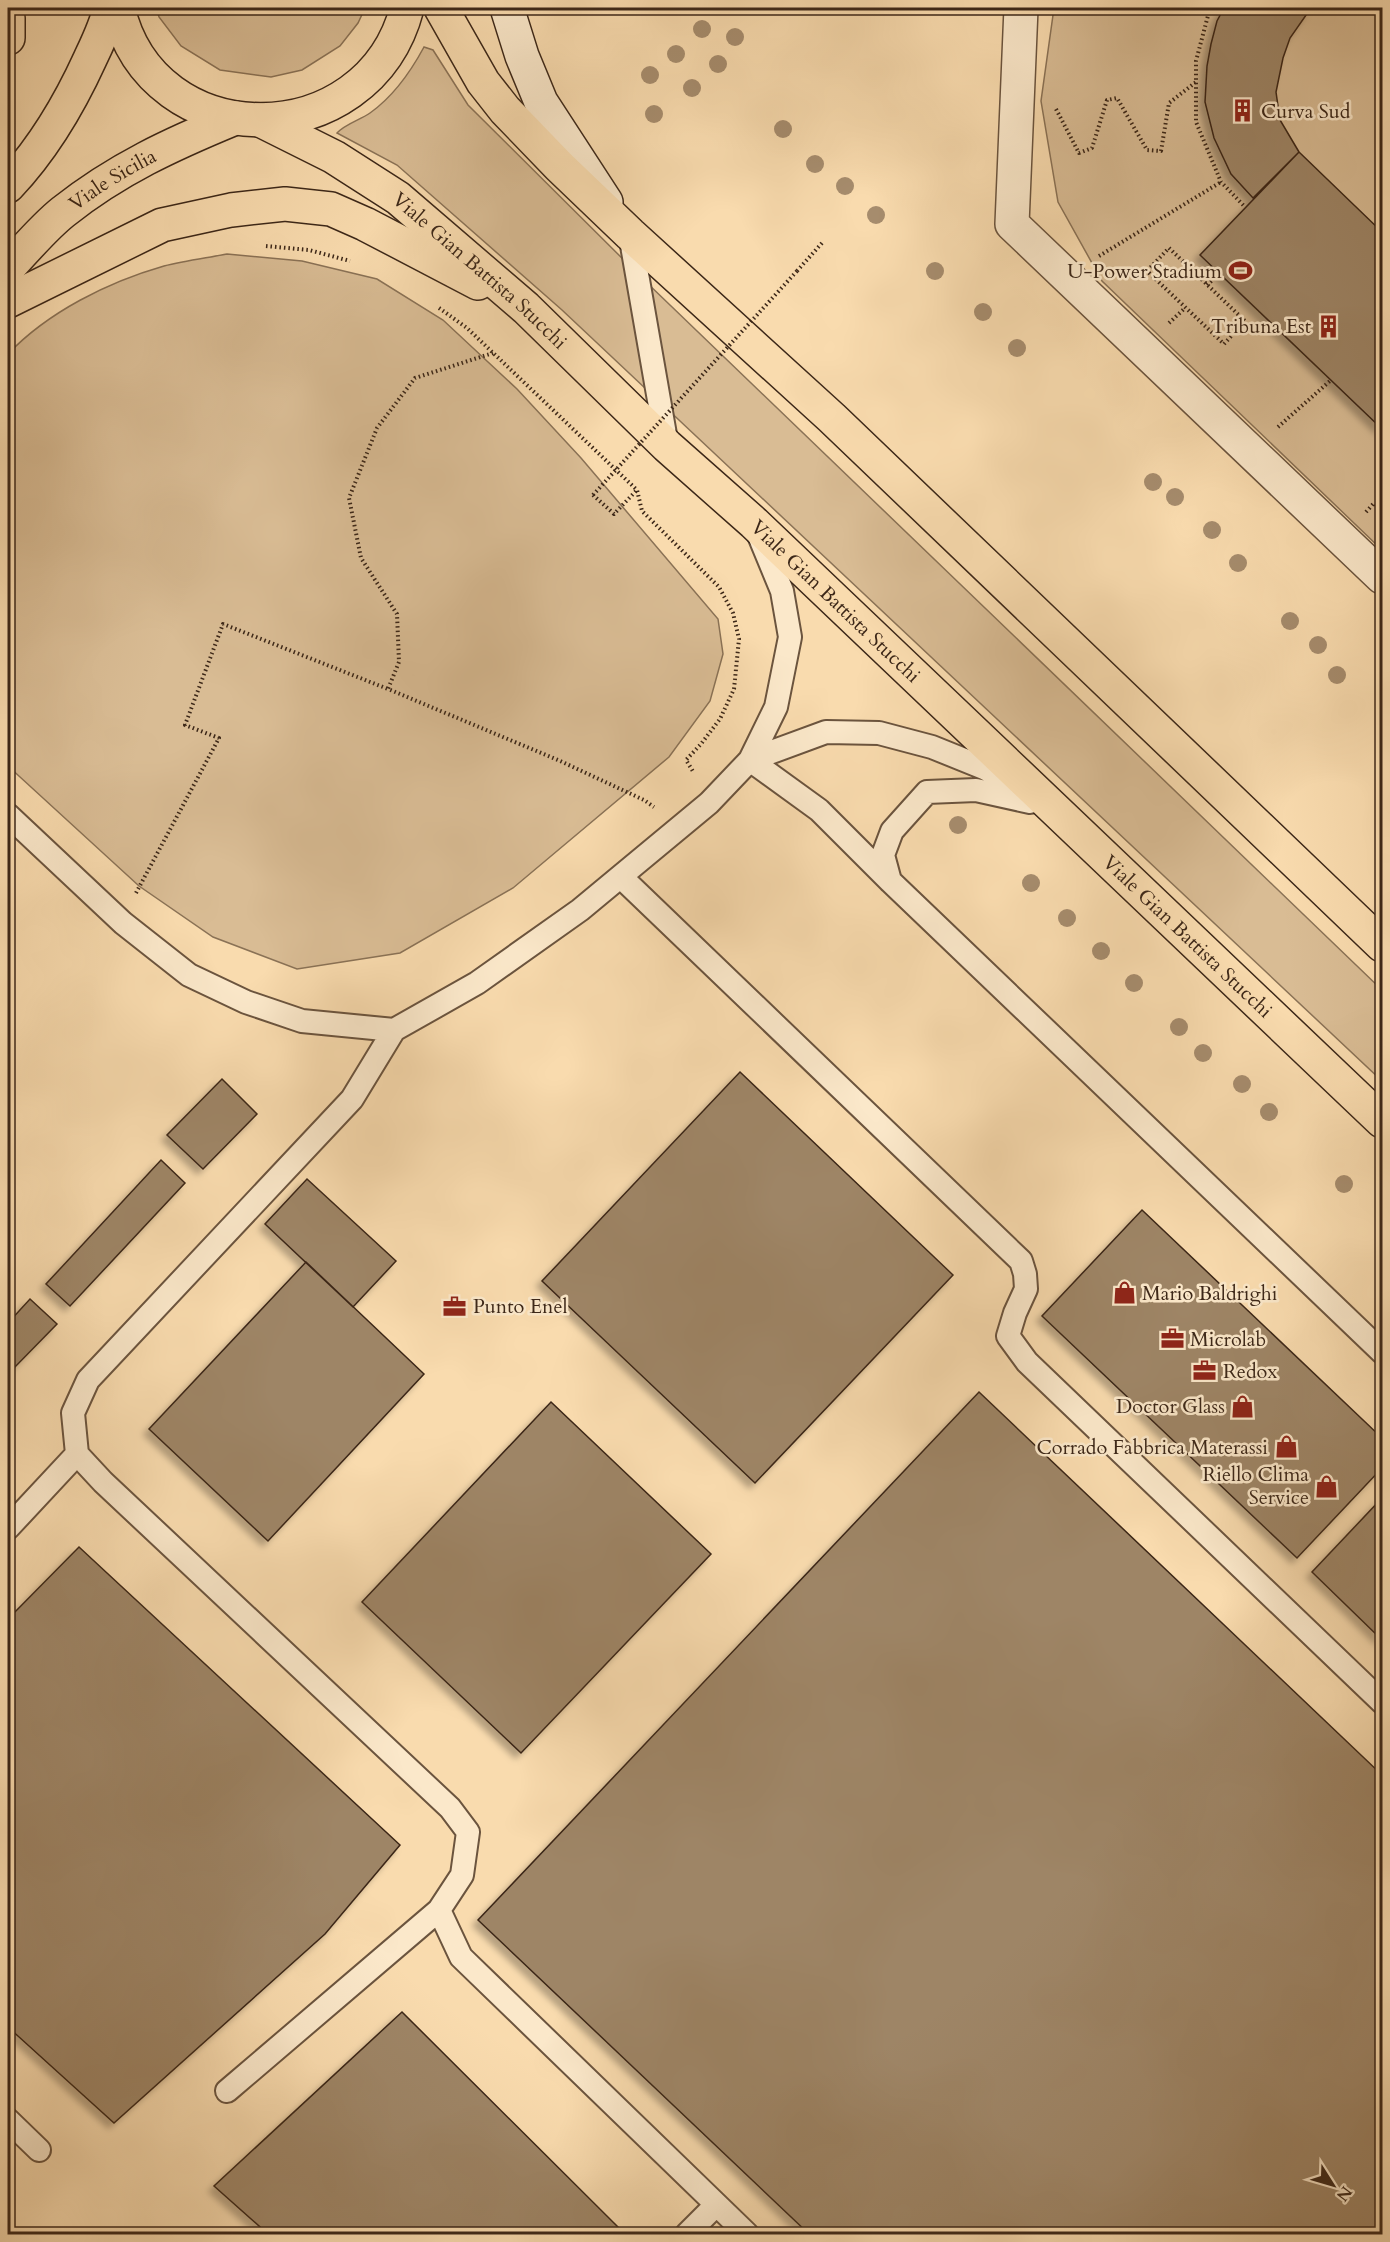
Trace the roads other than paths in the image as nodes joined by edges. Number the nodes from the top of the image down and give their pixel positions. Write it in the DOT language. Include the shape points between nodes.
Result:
graph roads {
  1 [pos="110,8"];
  2 [pos="118,8"];
  3 [pos="407,8"];
  4 [pos="441,8"];
  5 [pos="507,8"];
  6 [pos="1022,8"];
  7 [pos="8,18"];
  8 [pos="8,38"];
  9 [pos="248,119"];
  10 [pos="8,186"];
  11 [pos="625,229"];
  12 [pos="8,268"];
  13 [pos="8,301"];
  14 [pos="526,308"];
  15 [pos="667,446"];
  16 [pos="754,523"];
  17 [pos="1383,577"];
  18 [pos="750,760"];
  19 [pos="1052,806"];
  20 [pos="8,815"];
  21 [pos="621,877"];
  22 [pos="890,880"];
  23 [pos="1383,945"];
  24 [pos="394,1030"];
  25 [pos="1383,1121"];
  26 [pos="1383,1352"];
  27 [pos="77,1454"];
  28 [pos="8,1528"];
  29 [pos="1383,1702"];
  30 [pos="439,1910"];
  31 [pos="226,2091"];
  32 [pos="8,2120"];
  33 [pos="39,2150"];
  34 [pos="716,2205"];
  35 [pos="687,2235"];
  36 [pos="747,2235"];
  1 -- 10 [label="main road" via="69,103"];
  2 -- 9 [label="main road, Viale Gian Battista Stucchi" via="133,45 157,77 193,104"];
  3 -- 9 [label="main road, Viale Gian Battista Stucchi" via="391,47 357,87 314,111 285,119"];
  4 -- 11 [label="main road" via="483,82 505,110"];
  5 -- 11 [label="street" via="541,102"];
  6 -- 17 [label="street" via="1012,224"];
  7 -- 8 [label="main road"];
  9 -- 12 [label="main road, Viale Sicilia" via="159,150 125,168 61,214"];
  9 -- 14 [label="main road, Viale Gian Battista Stucchi" via="334,157 398,198"];
  11 -- 15 [label="lane"];
  11 -- 23 [label="main road" via="832,418"];
  13 -- 14 [label="main road" via="162,225 231,210 285,204 331,209"];
  14 -- 15 [label="main road, Viale Gian Battista Stucchi"];
  15 -- 16 [label="main road, Viale Gian Battista Stucchi"];
  16 -- 18 [label="lane" via="782,591 789,637 776,707"];
  16 -- 19 [label="main road, Viale Gian Battista Stucchi"];
  18 -- 19 [label="lane" via="826,732 879,733 932,747 984,768"];
  18 -- 21 [label="lane" via="716,795"];
  18 -- 22 [label="lane" via="819,810"];
  19 -- 22 [label="lane" via="976,790 927,792 892,831 883,855"];
  19 -- 25 [label="main road, Viale Gian Battista Stucchi"];
  20 -- 24 [label="lane" via="123,923 189,975 246,1002 302,1021"];
  21 -- 24 [label="lane" via="477,983"];
  21 -- 29 [label="lane" via="1021,1261 1026,1288 1008,1336 1027,1362"];
  22 -- 26 [label="lane"];
  24 -- 27 [label="lane" via="352,1099 88,1380 73,1413"];
  27 -- 28 [label="lane"];
  27 -- 30 [label="lane" via="450,1808 468,1832 462,1875"];
  30 -- 31 [label="lane"];
  30 -- 34 [label="lane" via="461,1958"];
  32 -- 33 [label="lane"];
  34 -- 35 [label="lane"];
  34 -- 36 [label="lane"];
}
